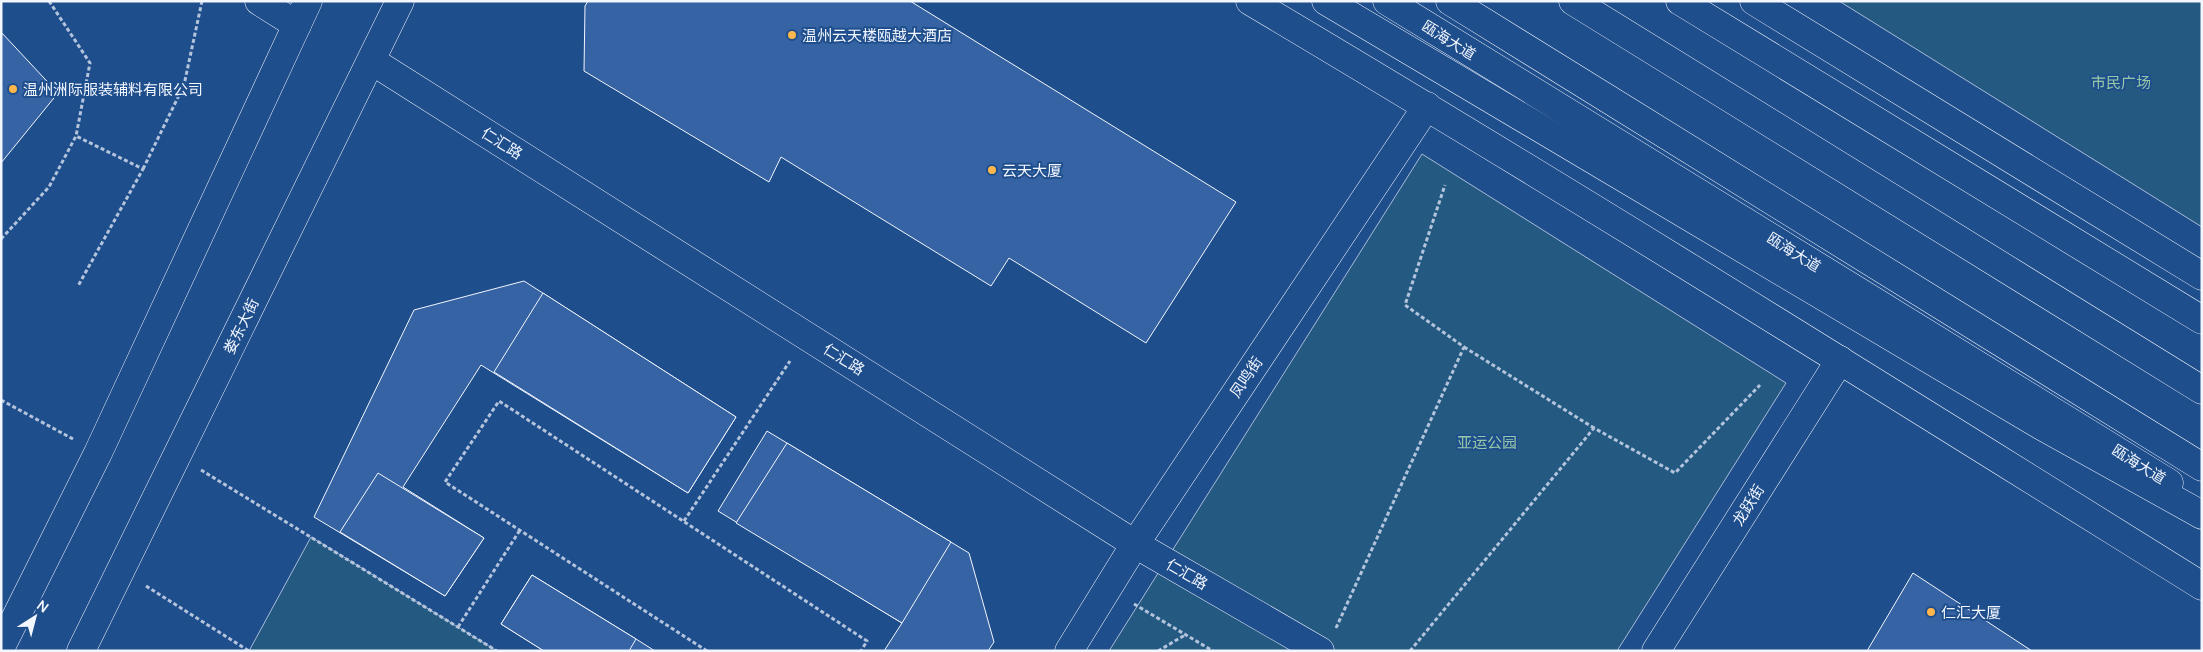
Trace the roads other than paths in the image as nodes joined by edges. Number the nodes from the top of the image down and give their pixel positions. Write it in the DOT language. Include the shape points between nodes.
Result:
graph roads {
  1 [pos="259,1"];
  2 [pos="400,1"];
  3 [pos="1250,1"];
  4 [pos="1326,1"];
  5 [pos="1387,1"];
  6 [pos="1450,1"];
  7 [pos="1573,1"];
  8 [pos="1680,1"];
  9 [pos="1754,1"];
  10 [pos="302,13"];
  11 [pos="372,61"];
  12 [pos="1427,106"];
  13 [pos="2202,276"];
  14 [pos="2202,320"];
  15 [pos="1840,360"];
  16 [pos="2202,390"];
  17 [pos="2202,467"];
  18 [pos="2202,503"];
  19 [pos="2202,515"];
  20 [pos="1136,544"];
  21 [pos="2202,586"];
  22 [pos="1327,642"];
  23 [pos="1,647"];
  24 [pos="81,651"];
  25 [pos="1069,651"];
  26 [pos="1656,651"];
  1 -- 10 [label="main road"];
  2 -- 11 [label="main road, 娄东大街"];
  3 -- 12 [label="main road"];
  4 -- 19 [label="main road" via="2040,425"];
  5 -- 18 [label="main road, 瓯海大道"];
  6 -- 17 [label="main road, 瓯海大道"];
  7 -- 16 [label="main road"];
  8 -- 14 [label="main road"];
  9 -- 13 [label="main road"];
  10 -- 23 [label="main road" via="98,453"];
  11 -- 20 [label="main road, 仁汇路"];
  11 -- 24 [label="main road, 娄东大街"];
  12 -- 15 [label="main road"];
  12 -- 20 [label="main road, 凤鸣街"];
  15 -- 21 [label="main road"];
  15 -- 26 [label="main road, 龙跃街"];
  20 -- 22 [label="main road, 仁汇路"];
  20 -- 25 [label="main road, 凤鸣街"];
}
